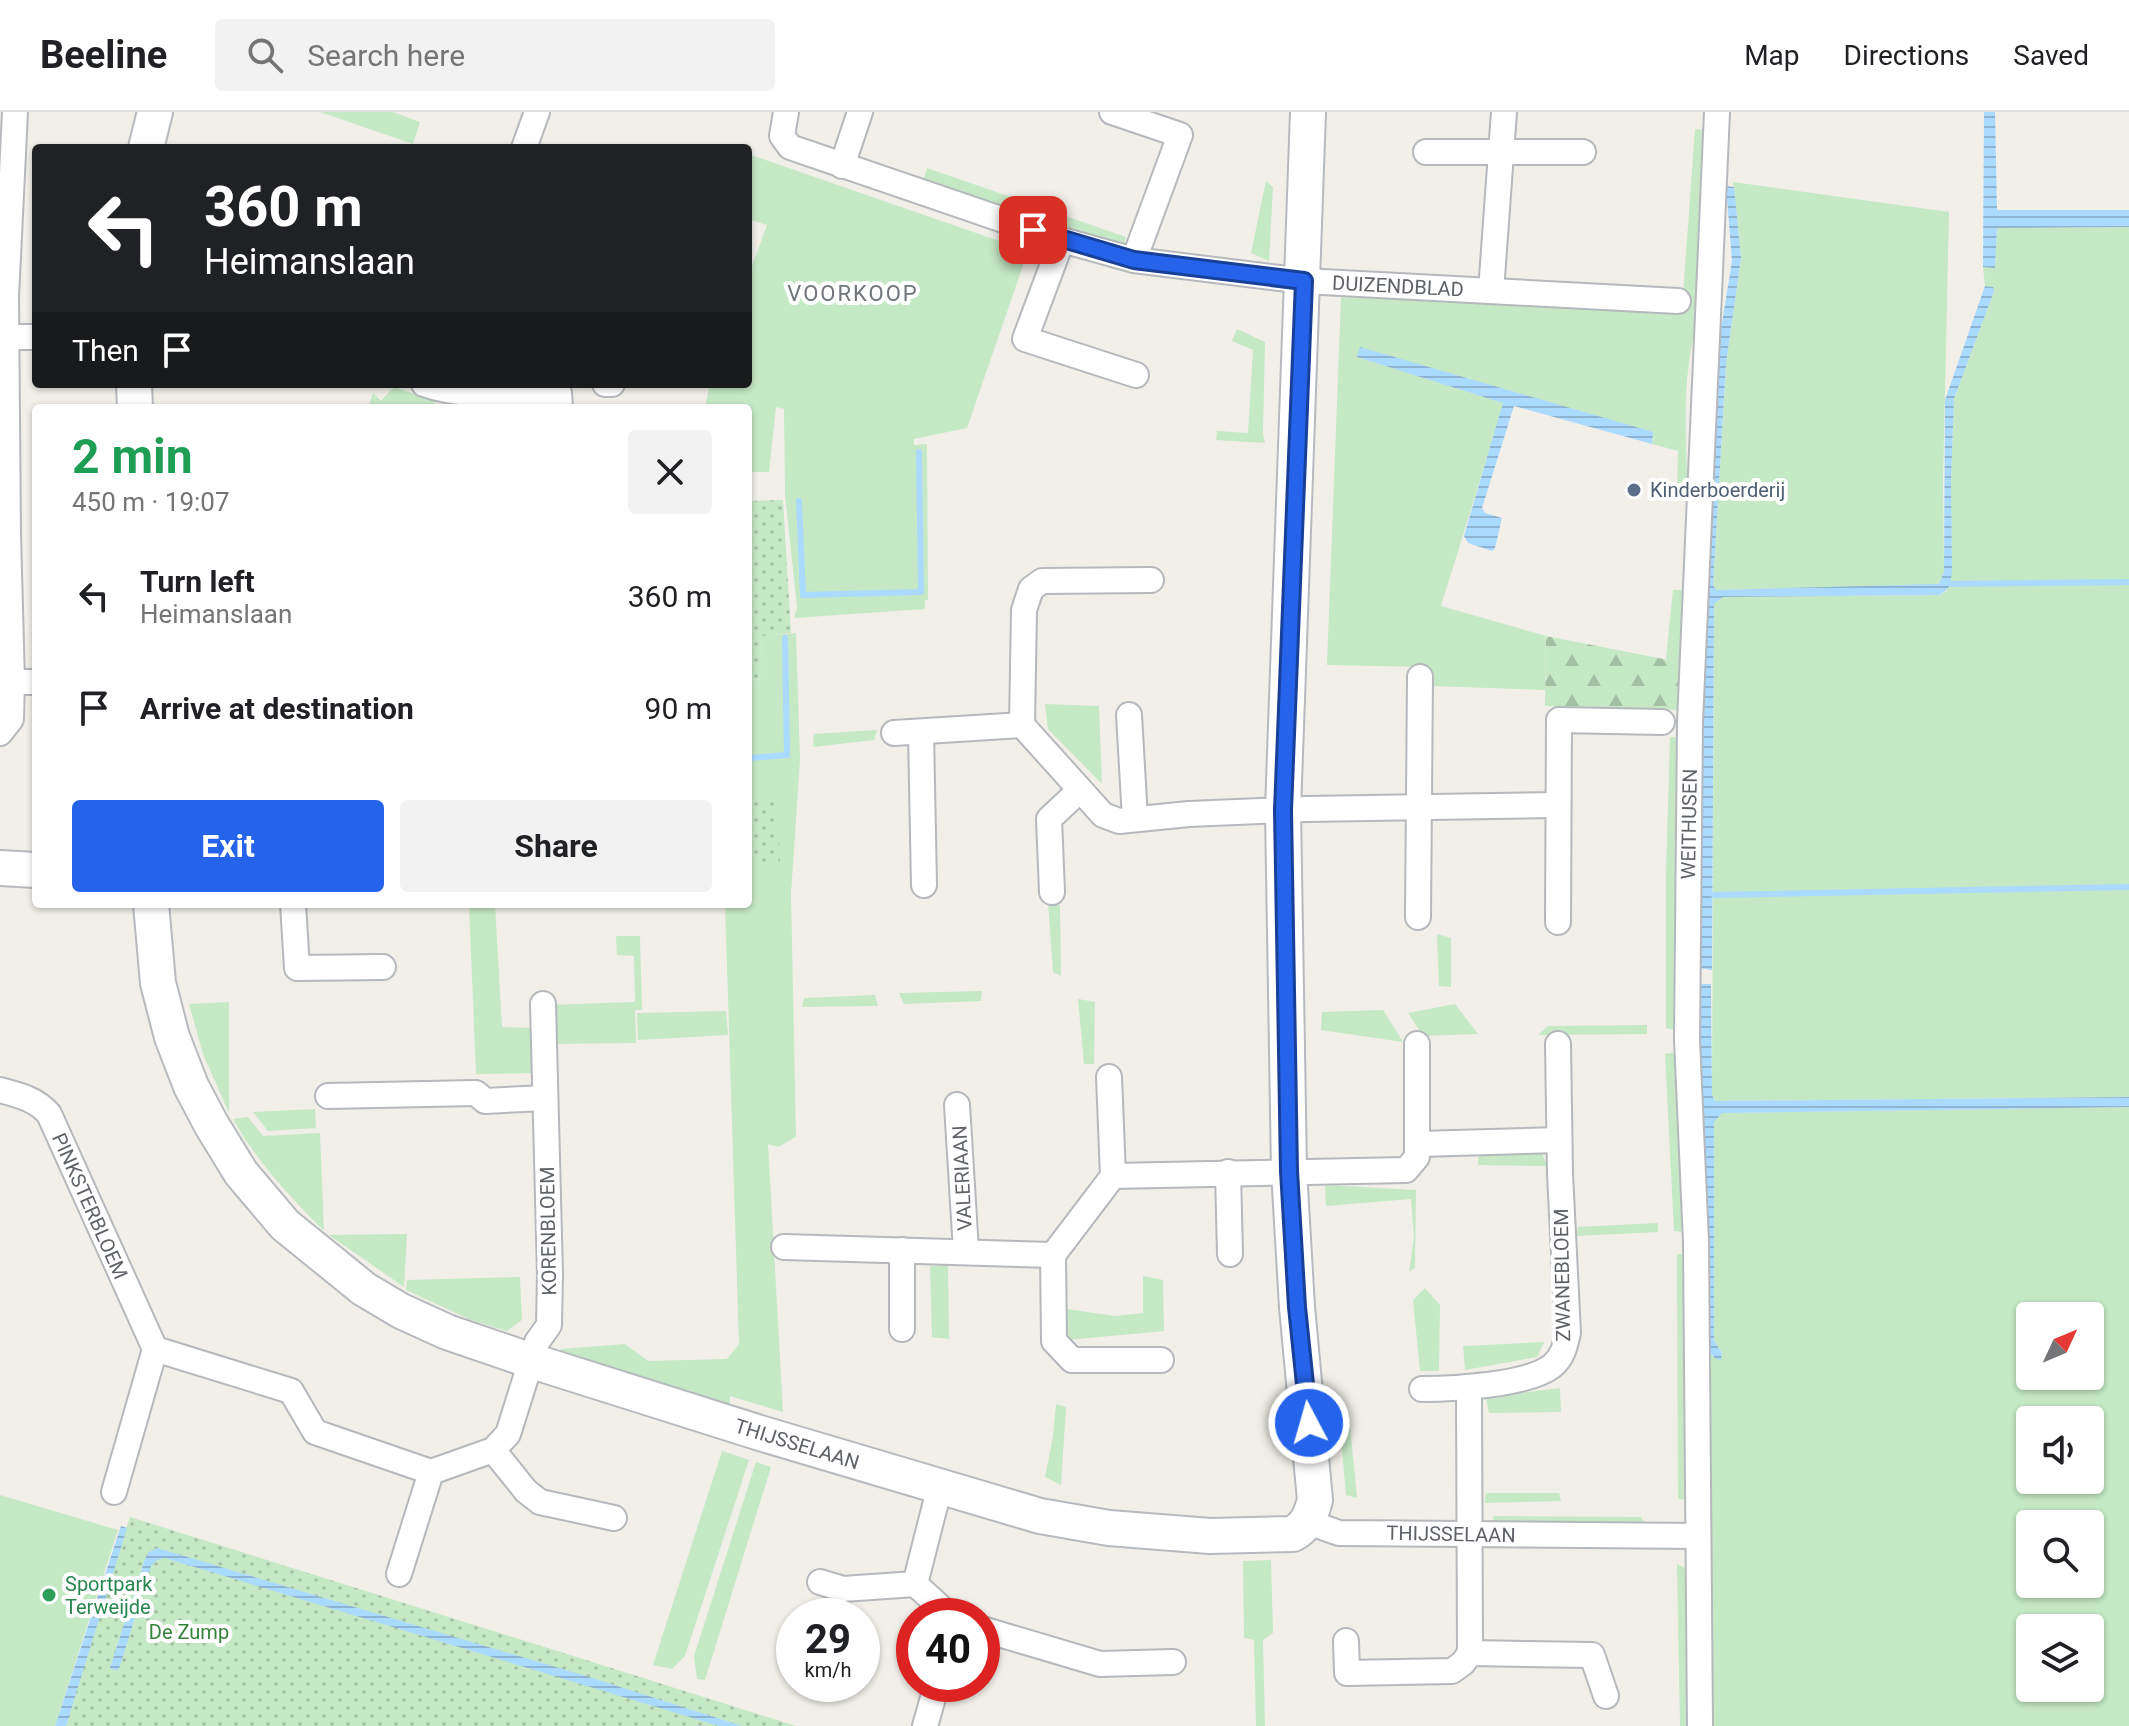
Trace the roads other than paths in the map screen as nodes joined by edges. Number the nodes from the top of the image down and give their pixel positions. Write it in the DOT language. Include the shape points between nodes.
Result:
graph roads {
  1 [pos="15,112"];
  2 [pos="155,112"];
  3 [pos="537,112"];
  4 [pos="786,112"];
  5 [pos="860,112"];
  6 [pos="1112,112"];
  7 [pos="1308,112"];
  8 [pos="1504,112"];
  9 [pos="1717,112"];
  10 [pos="147,144"];
  11 [pos="525,144"];
  12 [pos="1426,152"];
  13 [pos="1501,152"];
  14 [pos="1583,152"];
  15 [pos="842,166"];
  16 [pos="1062,240"];
  17 [pos="1134,260"];
  18 [pos="1304,281"];
  19 [pos="1491,291"];
  20 [pos="3,297"];
  21 [pos="1678,301"];
  22 [pos="7,337"];
  23 [pos="32,337"];
  24 [pos="1136,375"];
  25 [pos="434,388"];
  26 [pos="561,395"];
  27 [pos="4,535"];
  28 [pos="1151,580"];
  29 [pos="1420,677"];
  30 [pos="24,682"];
  31 [pos="1129,715"];
  32 [pos="1662,722"];
  33 [pos="1022,725"];
  34 [pos="0,733"];
  35 [pos="894,733"];
  36 [pos="921,733"];
  37 [pos="1080,790"];
  38 [pos="1558,805"];
  39 [pos="1420,807"];
  40 [pos="1283,810"];
  41 [pos="1135,819"];
  42 [pos="0,868"];
  43 [pos="32,870"];
  44 [pos="924,885"];
  45 [pos="1052,892"];
  46 [pos="151,908"];
  47 [pos="293,908"];
  48 [pos="1418,917"];
  49 [pos="1558,922"];
  50 [pos="383,967"];
  51 [pos="543,1004"];
  52 [pos="1417,1044"];
  53 [pos="1558,1044"];
  54 [pos="1109,1077"];
  55 [pos="0,1090"];
  56 [pos="328,1096"];
  57 [pos="545,1098"];
  58 [pos="957,1105"];
  59 [pos="1559,1140"];
  60 [pos="1418,1144"];
  61 [pos="1289,1171"];
  62 [pos="1228,1172"];
  63 [pos="1113,1176"];
  64 [pos="784,1247"];
  65 [pos="902,1250"];
  66 [pos="966,1251"];
  67 [pos="1230,1254"];
  68 [pos="1053,1255"];
  69 [pos="902,1329"];
  70 [pos="155,1349"];
  71 [pos="1161,1360"];
  72 [pos="532,1361"];
  73 [pos="1469,1388"];
  74 [pos="1422,1389"];
  75 [pos="493,1450"];
  76 [pos="431,1472"];
  77 [pos="940,1486"];
  78 [pos="114,1492"];
  79 [pos="614,1518"];
  80 [pos="1308,1522"];
  81 [pos="1469,1534"];
  82 [pos="1698,1536"];
  83 [pos="399,1574"];
  84 [pos="820,1582"];
  85 [pos="915,1584"];
  86 [pos="930,1598"];
  87 [pos="1000,1634"];
  88 [pos="1346,1641"];
  89 [pos="1470,1653"];
  90 [pos="1173,1662"];
  91 [pos="1606,1696"];
  92 [pos="932,1702"];
  93 [pos="925,1726"];
  94 [pos="1700,1726"];
  1 -- 20 [label="street"];
  2 -- 10 [label="street"];
  3 -- 11 [label="street"];
  4 -- 15 [label="street, DUIZENDBLAD" via="782,136 790,147"];
  5 -- 15 [label="street"];
  6 -- 17 [label="street" via="1180,135"];
  7 -- 18 [label="street"];
  8 -- 13 [label="street, DUIZENDBLAD"];
  9 -- 82 [label="street, WEITHUSEN" via="1690,722 1687,1040 1696,1242"];
  12 -- 13 [label="street"];
  13 -- 14 [label="street"];
  13 -- 19 [label="street, DUIZENDBLAD"];
  15 -- 16 [label="street, DUIZENDBLAD"];
  16 -- 17 [label="street, DUIZENDBLAD"];
  16 -- 24 [label="street" via="1025,339"];
  17 -- 18 [label="street, DUIZENDBLAD"];
  18 -- 19 [label="street, DUIZENDBLAD"];
  18 -- 40 [label="street"];
  19 -- 21 [label="street, DUIZENDBLAD"];
  20 -- 22 [label="street"];
  22 -- 23 [label="street"];
  22 -- 27 [label="street"];
  25 -- 26 [label="street"];
  27 -- 30 [label="street"];
  28 -- 33 [label="street" via="1042,581 1031,589 1024,610"];
  29 -- 39 [label="street"];
  30 -- 34 [label="street" via="6,730"];
  31 -- 41 [label="street"];
  32 -- 38 [label="street" via="1559,720"];
  33 -- 36 [label="street"];
  33 -- 37 [label="street"];
  35 -- 36 [label="street"];
  36 -- 44 [label="street"];
  37 -- 41 [label="street" via="1103,815"];
  37 -- 45 [label="street" via="1049,819"];
  38 -- 39 [label="street"];
  38 -- 49 [label="street"];
  39 -- 40 [label="street"];
  39 -- 48 [label="street"];
  40 -- 41 [label="street"];
  40 -- 61 [label="street"];
  42 -- 43 [label="street"];
  46 -- 72 [label="street, THIJSSELAAN" via="158,983 172,1037 191,1086 241,1173 285,1225 364,1289 447,1332"];
  47 -- 50 [label="street" via="297,968"];
  51 -- 57 [label="street, KORENBLOEM"];
  52 -- 60 [label="street"];
  53 -- 59 [label="street, ZWANEBLOEM"];
  54 -- 63 [label="street"];
  55 -- 70 [label="street, PINKSTERBLOEM" via="29,1098 49,1114"];
  56 -- 57 [label="street" via="476,1093 485,1101"];
  57 -- 72 [label="street, KORENBLOEM" via="549,1325"];
  58 -- 66 [label="street, VALERIAAN"];
  59 -- 60 [label="street"];
  59 -- 73 [label="street, ZWANEBLOEM" via="1568,1333 1563,1353 1551,1368"];
  60 -- 61 [label="street" via="1417,1157 1406,1170"];
  61 -- 62 [label="street"];
  61 -- 80 [label="street" via="1315,1500"];
  62 -- 63 [label="street"];
  62 -- 67 [label="street"];
  63 -- 68 [label="street"];
  64 -- 65 [label="street, VALERIAAN"];
  65 -- 66 [label="street, VALERIAAN"];
  65 -- 69 [label="street"];
  66 -- 68 [label="street, VALERIAAN"];
  68 -- 71 [label="street" via="1054,1341 1072,1360"];
  70 -- 76 [label="street" via="291,1391 315,1432"];
  70 -- 78 [label="street"];
  72 -- 75 [label="street" via="508,1434"];
  72 -- 77 [label="street, THIJSSELAAN"];
  73 -- 74 [label="street, ZWANEBLOEM"];
  73 -- 81 [label="street"];
  75 -- 76 [label="street"];
  75 -- 79 [label="street" via="540,1502"];
  76 -- 83 [label="street"];
  77 -- 80 [label="street, THIJSSELAAN" via="1040,1516 1109,1528 1210,1536 1293,1534"];
  77 -- 85 [label="street"];
  80 -- 81 [label="street, THIJSSELAAN" via="1339,1533"];
  81 -- 82 [label="street, THIJSSELAAN"];
  81 -- 89 [label="street"];
  82 -- 94 [label="street, WEITHUSEN"];
  84 -- 85 [label="street" via="843,1589"];
  85 -- 86 [label="street"];
  87 -- 90 [label="street" via="1100,1664"];
  88 -- 89 [label="street" via="1347,1673 1452,1671"];
  89 -- 91 [label="street" via="1599,1649"];
  92 -- 93 [label="street"];
}
